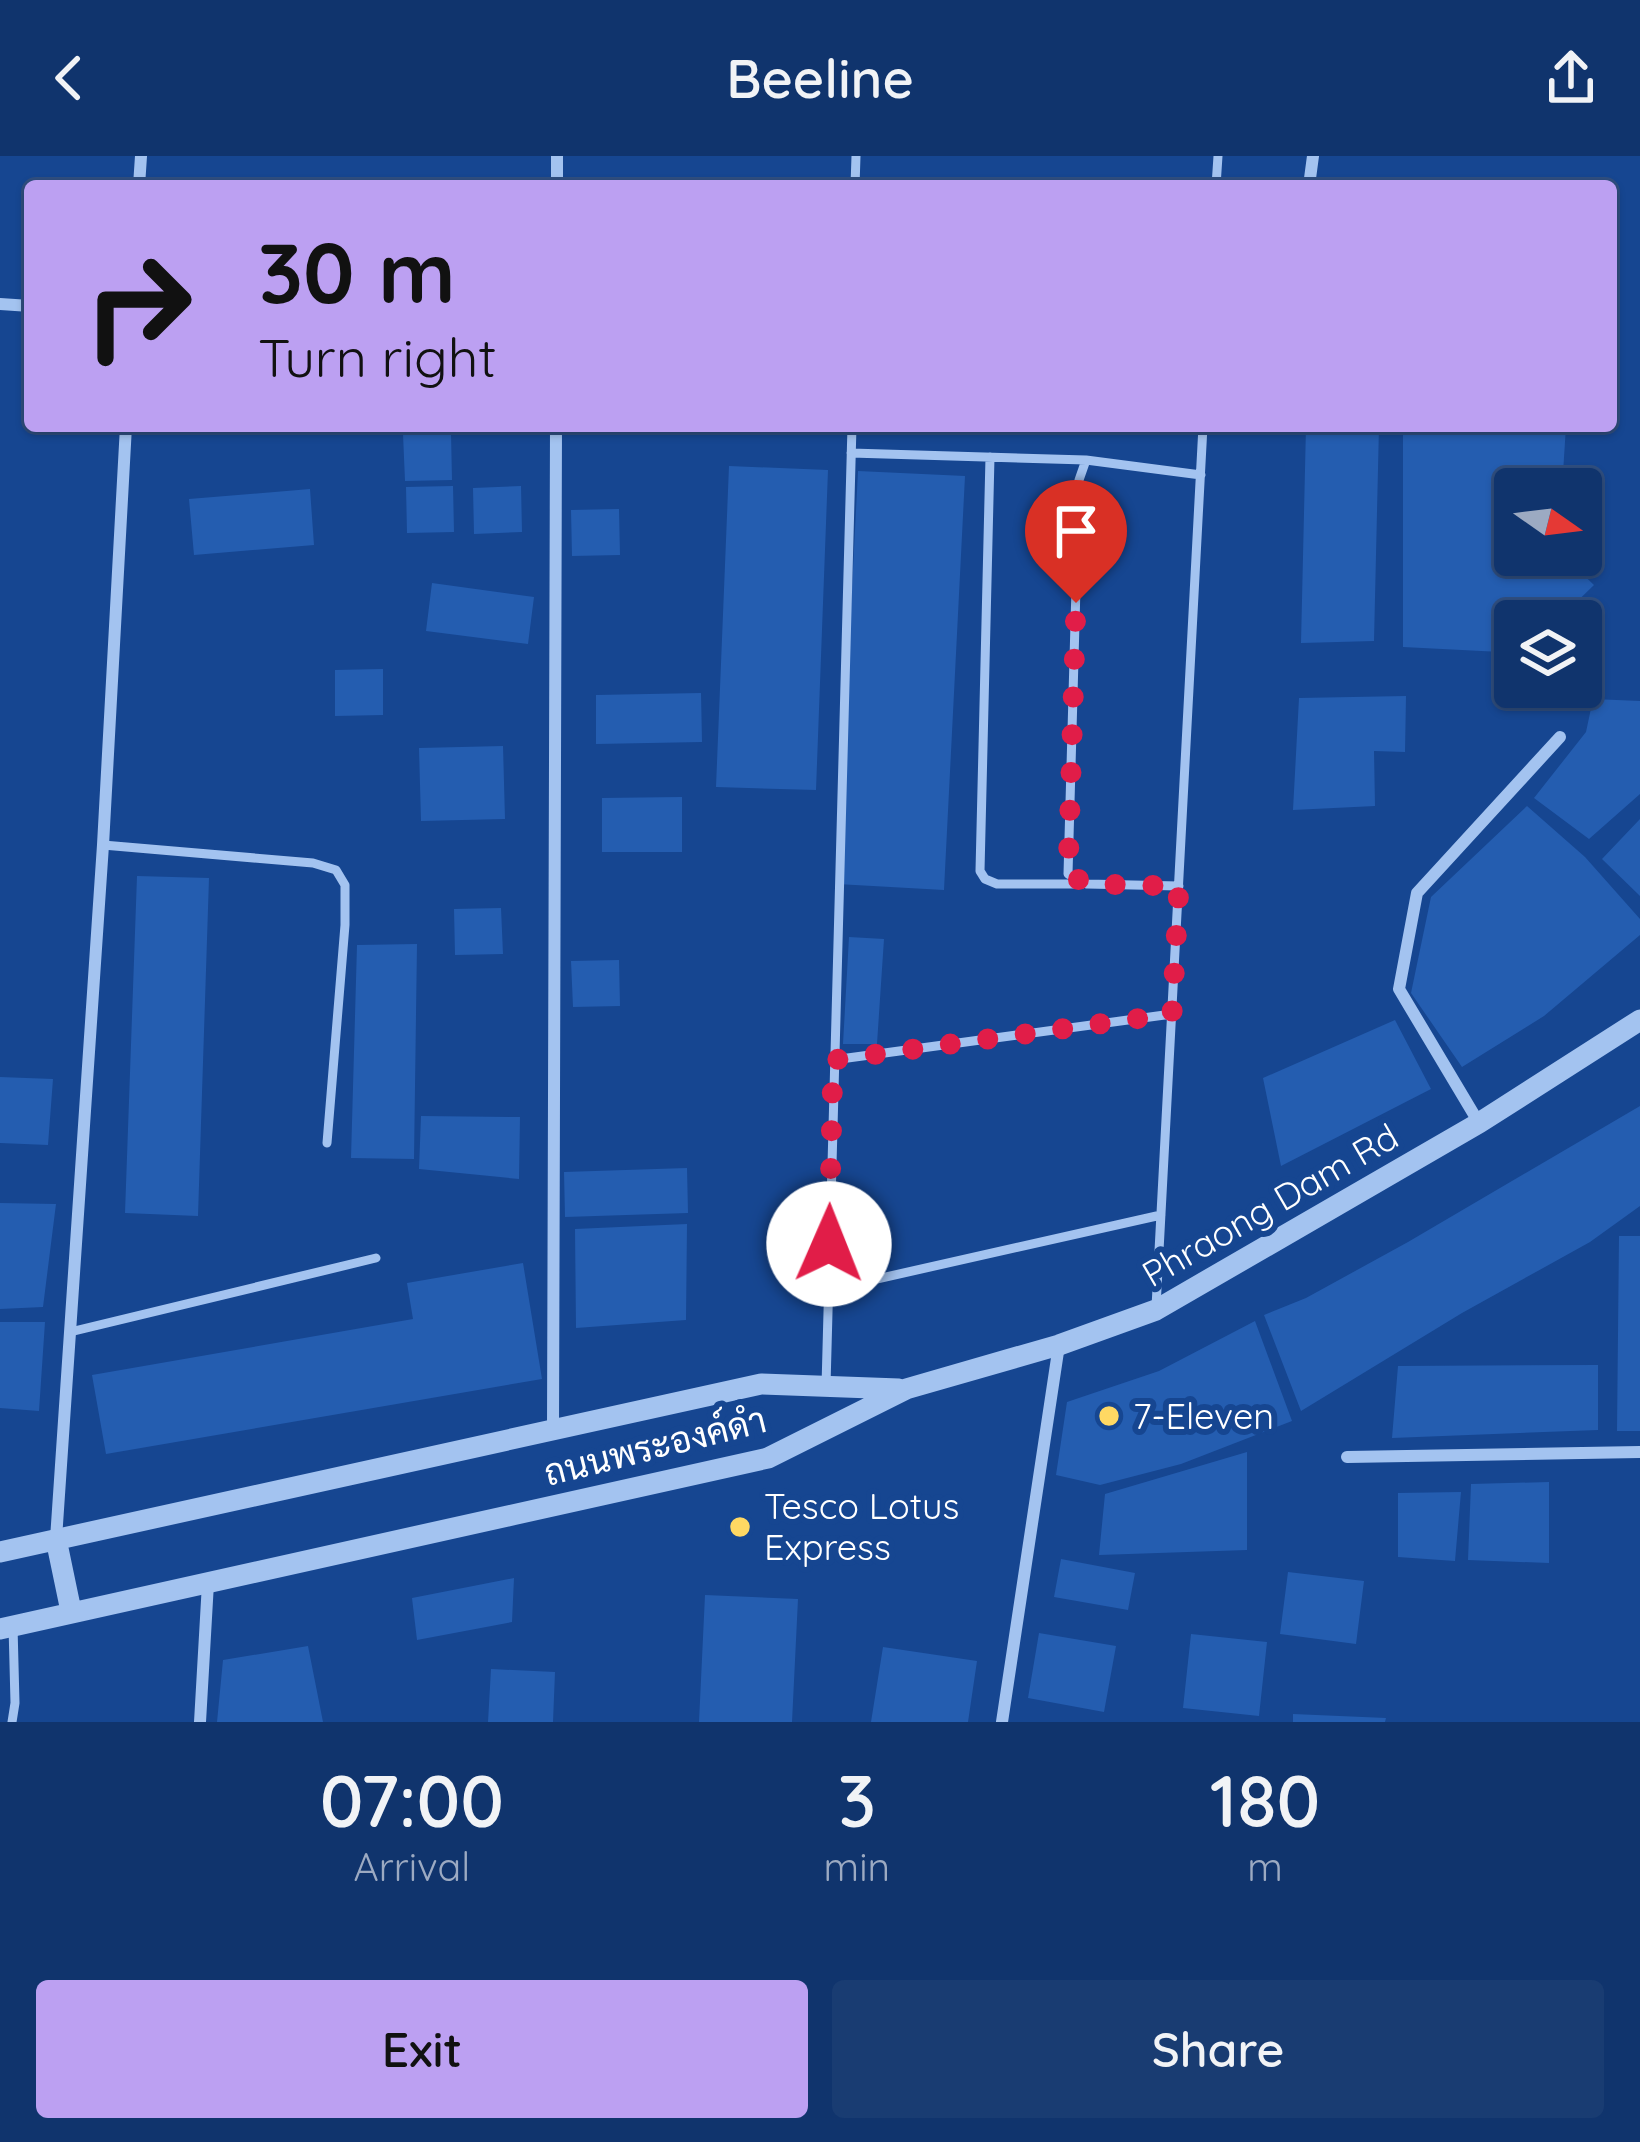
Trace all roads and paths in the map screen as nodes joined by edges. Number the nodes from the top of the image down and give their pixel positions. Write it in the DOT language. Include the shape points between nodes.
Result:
graph roads {
  1 [pos="125,432"];
  2 [pos="556,432"];
  3 [pos="852,432"];
  4 [pos="1203,432"];
  5 [pos="851,453"];
  6 [pos="990,457"];
  7 [pos="1086,460"];
  8 [pos="1201,475"];
  9 [pos="1561,737"];
  10 [pos="103,845"];
  11 [pos="1087,884"];
  12 [pos="1179,886"];
  13 [pos="1172,1014"];
  14 [pos="1638,1026"];
  15 [pos="833,1060"];
  16 [pos="1479,1124"];
  17 [pos="328,1143"];
  18 [pos="1162,1215"];
  19 [pos="376,1258"];
  20 [pos="828,1290"];
  21 [pos="1156,1310"];
  22 [pos="70,1332"];
  23 [pos="1059,1345"];
  24 [pos="826,1386"];
  25 [pos="906,1389"];
  26 [pos="553,1430"];
  27 [pos="1640,1452"];
  28 [pos="1347,1457"];
  29 [pos="56,1539"];
  30 [pos="0,1552"];
  31 [pos="208,1583"];
  32 [pos="71,1611"];
  33 [pos="6,1628"];
  34 [pos="12,1722"];
  35 [pos="200,1722"];
  36 [pos="1002,1722"];
  1 -- 10 [label="street"];
  2 -- 26 [label="street"];
  3 -- 5 [label="lane"];
  4 -- 8 [label="lane"];
  5 -- 6 [label="lane"];
  5 -- 15 [label="lane"];
  6 -- 7 [label="lane"];
  6 -- 11 [label="lane" via="980,871 998,884"];
  7 -- 8 [label="lane"];
  7 -- 11 [label="lane" via="1066,861 1068,874"];
  8 -- 12 [label="lane"];
  9 -- 16 [label="street" via="1417,893 1399,989"];
  10 -- 17 [label="lane" via="336,870 345,885 345,925"];
  10 -- 22 [label="street"];
  11 -- 12 [label="lane"];
  12 -- 13 [label="lane"];
  13 -- 15 [label="lane"];
  13 -- 18 [label="lane"];
  14 -- 16 [label="street, Phraong Dam Rd"];
  15 -- 20 [label="lane"];
  16 -- 21 [label="street, Phraong Dam Rd"];
  18 -- 20 [label="lane"];
  18 -- 21 [label="lane"];
  19 -- 22 [label="lane"];
  20 -- 24 [label="lane"];
  21 -- 23 [label="street, Phraong Dam Rd"];
  22 -- 29 [label="street"];
  23 -- 25 [label="street, Phraong Dam Rd"];
  23 -- 36 [label="street"];
  24 -- 25 [label="street, ถนนพระองค์ดำ"];
  24 -- 26 [label="street, ถนนพระองค์ดำ" via="761,1384"];
  25 -- 31 [label="street, ถนนพระองค์ดำ" via="767,1458"];
  26 -- 29 [label="street, ถนนพระองค์ดำ"];
  27 -- 28 [label="street"];
  29 -- 30 [label="street, ถนนพระองค์ดำ"];
  29 -- 32 [label="street"];
  31 -- 32 [label="street, ถนนพระองค์ดำ"];
  31 -- 35 [label="street"];
  32 -- 33 [label="street, ถนนพระองค์ดำ"];
  33 -- 34 [label="lane"];
}
